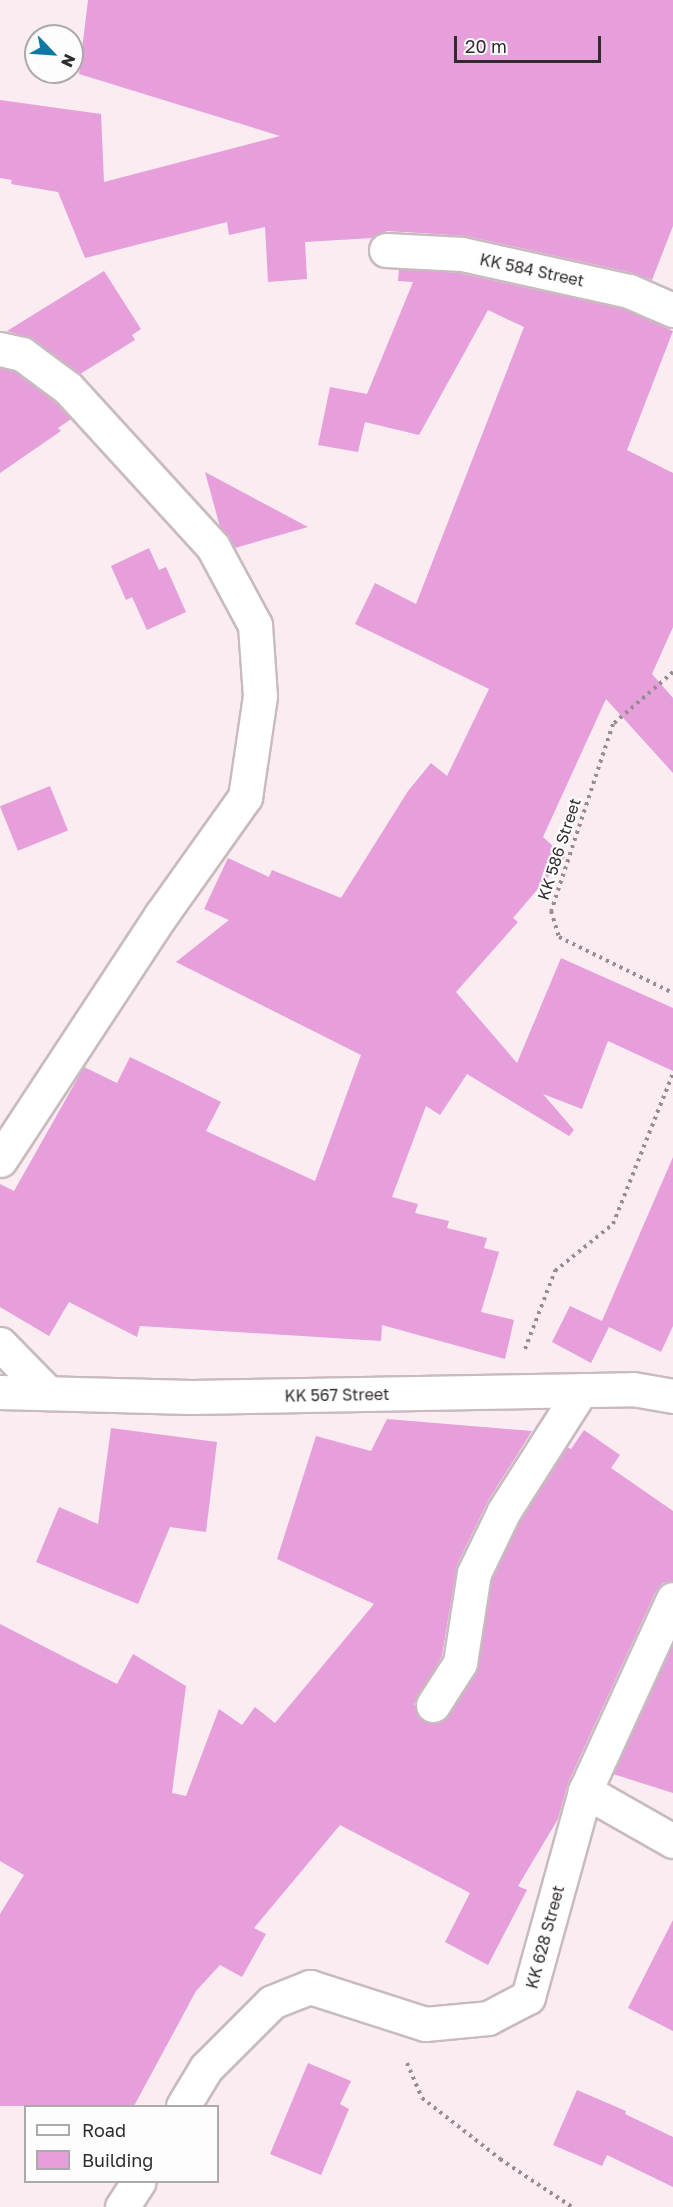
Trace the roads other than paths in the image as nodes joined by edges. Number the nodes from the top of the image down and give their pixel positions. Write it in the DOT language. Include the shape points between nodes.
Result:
graph roads {
  1 [pos="386,250"];
  2 [pos="673,310"];
  3 [pos="11,352"];
  4 [pos="0,1160"];
  5 [pos="0,1344"];
  6 [pos="581,1390"];
  7 [pos="0,1392"];
  8 [pos="48,1394"];
  9 [pos="673,1396"];
  10 [pos="673,1599"];
  11 [pos="433,1705"];
  12 [pos="585,1791"];
  13 [pos="673,1841"];
  14 [pos="184,2105"];
  15 [pos="137,2183"];
  16 [pos="122,2207"];
  1 -- 2 [label="street, KK 584 Street" via="462,254 628,291"];
  3 -- 4 [label="street" via="68,388 213,547 255,625 260,696 245,797 161,915"];
  5 -- 8 [label="street"];
  6 -- 8 [label="street, KK 567 Street" via="191,1397"];
  6 -- 9 [label="street, KK 567 Street" via="633,1389"];
  6 -- 11 [label="street" via="504,1511 474,1573 460,1663"];
  7 -- 8 [label="street, KK 567 Street"];
  10 -- 12 [label="street, KK 628 Street"];
  12 -- 13 [label="street"];
  12 -- 14 [label="street, KK 628 Street" via="528,1997 488,2019 425,2024 310,1987 272,2002 206,2068"];
  15 -- 16 [label="street"];
}
